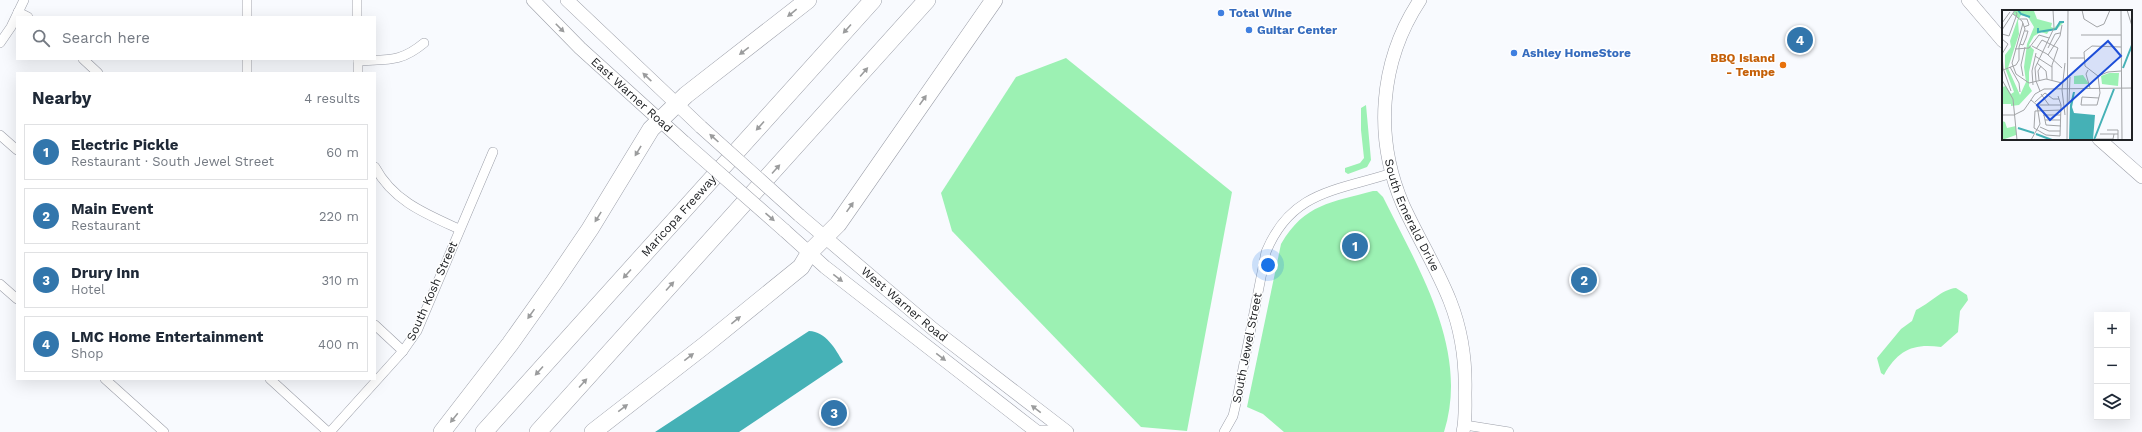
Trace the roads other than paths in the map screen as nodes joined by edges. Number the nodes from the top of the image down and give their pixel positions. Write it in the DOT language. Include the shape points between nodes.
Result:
graph roads {
  1 [pos="24,0"];
  2 [pos="247,0"];
  3 [pos="357,0"];
  4 [pos="533,0"];
  5 [pos="567,0"];
  6 [pos="808,0"];
  7 [pos="873,0"];
  8 [pos="927,0"];
  9 [pos="994,0"];
  10 [pos="1420,0"];
  11 [pos="1968,0"];
  12 [pos="18,12"];
  13 [pos="26,16"];
  14 [pos="247,16"];
  15 [pos="357,16"];
  16 [pos="2002,40"];
  17 [pos="0,43"];
  18 [pos="424,43"];
  19 [pos="84,60"];
  20 [pos="247,60"];
  21 [pos="358,60"];
  22 [pos="376,60"];
  23 [pos="97,72"];
  24 [pos="247,72"];
  25 [pos="358,72"];
  26 [pos="676,103"];
  27 [pos="659,120"];
  28 [pos="0,134"];
  29 [pos="2100,140"];
  30 [pos="16,149"];
  31 [pos="493,152"];
  32 [pos="376,169"];
  33 [pos="748,169"];
  34 [pos="1392,173"];
  35 [pos="2142,177"];
  36 [pos="735,186"];
  37 [pos="460,229"];
  38 [pos="824,236"];
  39 [pos="810,252"];
  40 [pos="0,284"];
  41 [pos="16,298"];
  42 [pos="376,326"];
  43 [pos="404,351"];
  44 [pos="106,380"];
  45 [pos="271,380"];
  46 [pos="1464,428"];
  47 [pos="164,432"];
  48 [pos="329,432"];
  49 [pos="442,432"];
  50 [pos="484,432"];
  51 [pos="538,432"];
  52 [pos="593,432"];
  53 [pos="1037,432"];
  54 [pos="1041,432"];
  55 [pos="1050,432"];
  56 [pos="1067,432"];
  57 [pos="1224,432"];
  58 [pos="1509,432"];
  1 -- 12 [label="street"];
  2 -- 14 [label="street"];
  3 -- 15 [label="street"];
  4 -- 27 [label="main road, East Warner Road, one-way" via="580,48"];
  26 -- 5 [label="main road, East Warner Road, one-way"];
  6 -- 26 [label="highway, one-way"];
  7 -- 50 [label="highway, Maricopa Freeway, one-way"];
  51 -- 8 [label="highway, one-way"];
  38 -- 9 [label="highway, one-way" via="838,224"];
  10 -- 34 [label="main road, South Emerald Drive" via="1400,37 1387,80 1384,131"];
  11 -- 16 [label="main road"];
  12 -- 13 [label="street"];
  12 -- 17 [label="street"];
  18 -- 22 [label="street" via="411,54 399,59"];
  19 -- 23 [label="street"];
  20 -- 24 [label="street"];
  21 -- 25 [label="street"];
  26 -- 27 [label="highway"];
  33 -- 26 [label="main road, East Warner Road, one-way, bridge"];
  27 -- 36 [label="main road, East Warner Road, bridge"];
  27 -- 49 [label="highway, one-way" via="554,282"];
  28 -- 30 [label="street"];
  29 -- 35 [label="main road"];
  31 -- 37 [label="street, South Kosh Street"];
  32 -- 37 [label="street" via="398,196 419,212"];
  33 -- 38 [label="main road, West Warner Road, bridge"];
  34 -- 46 [label="main road, South Emerald Drive" via="1404,206 1446,290 1457,323 1464,364"];
  34 -- 57 [label="street, South Jewel Street" via="1324,193 1305,202 1288,215 1272,237 1266,252 1233,416"];
  36 -- 39 [label="main road, West Warner Road, one-way, bridge"];
  37 -- 43 [label="street, South Kosh Street" via="417,331"];
  38 -- 39 [label="highway"];
  56 -- 38 [label="main road, West Warner Road, one-way" via="933,329"];
  52 -- 39 [label="highway, one-way" via="801,267"];
  39 -- 53 [label="main road, West Warner Road, one-way" via="825,267"];
  40 -- 41 [label="street"];
  42 -- 43 [label="street"];
  43 -- 48 [label="street, South Kosh Street"];
  44 -- 47 [label="street"];
  45 -- 48 [label="street"];
  46 -- 58 [label="street"];
  54 -- 55 [label="main road"];
}
